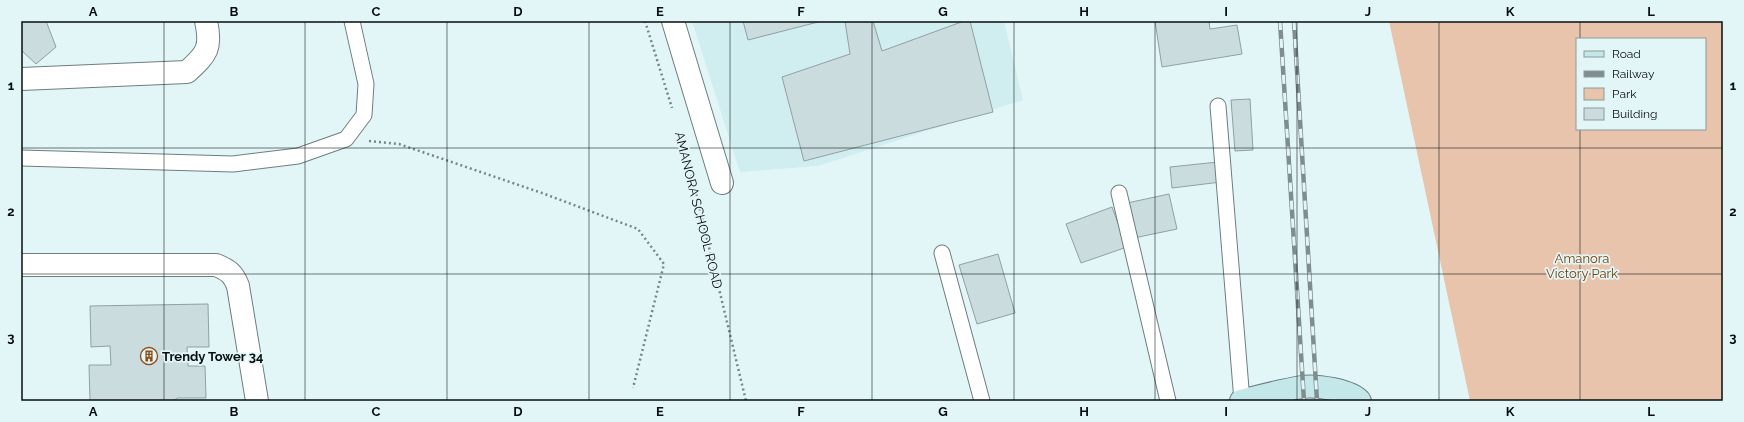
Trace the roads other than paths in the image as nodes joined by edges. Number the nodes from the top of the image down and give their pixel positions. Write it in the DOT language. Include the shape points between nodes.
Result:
graph roads {
  1 [pos="206,21"];
  2 [pos="352,21"];
  3 [pos="673,21"];
  4 [pos="21,79"];
  5 [pos="1218,106"];
  6 [pos="21,158"];
  7 [pos="722,183"];
  8 [pos="1119,193"];
  9 [pos="942,253"];
  10 [pos="21,265"];
  11 [pos="257,401"];
  12 [pos="982,401"];
  13 [pos="1168,401"];
  14 [pos="1242,401"];
  15 [pos="1360,401"];
  1 -- 4 [label="street" via="210,37 204,57 187,72"];
  2 -- 6 [label="lane" via="366,84 364,115 346,139 298,156 233,164"];
  3 -- 7 [label="street, AMANORA SCHOOL ROAD"];
  5 -- 14 [label="lane"];
  8 -- 13 [label="lane"];
  9 -- 12 [label="lane"];
  10 -- 11 [label="street" via="216,265 228,270 238,286"];
  14 -- 15 [label="street" via="1303,387 1344,391 1356,396"];
}
